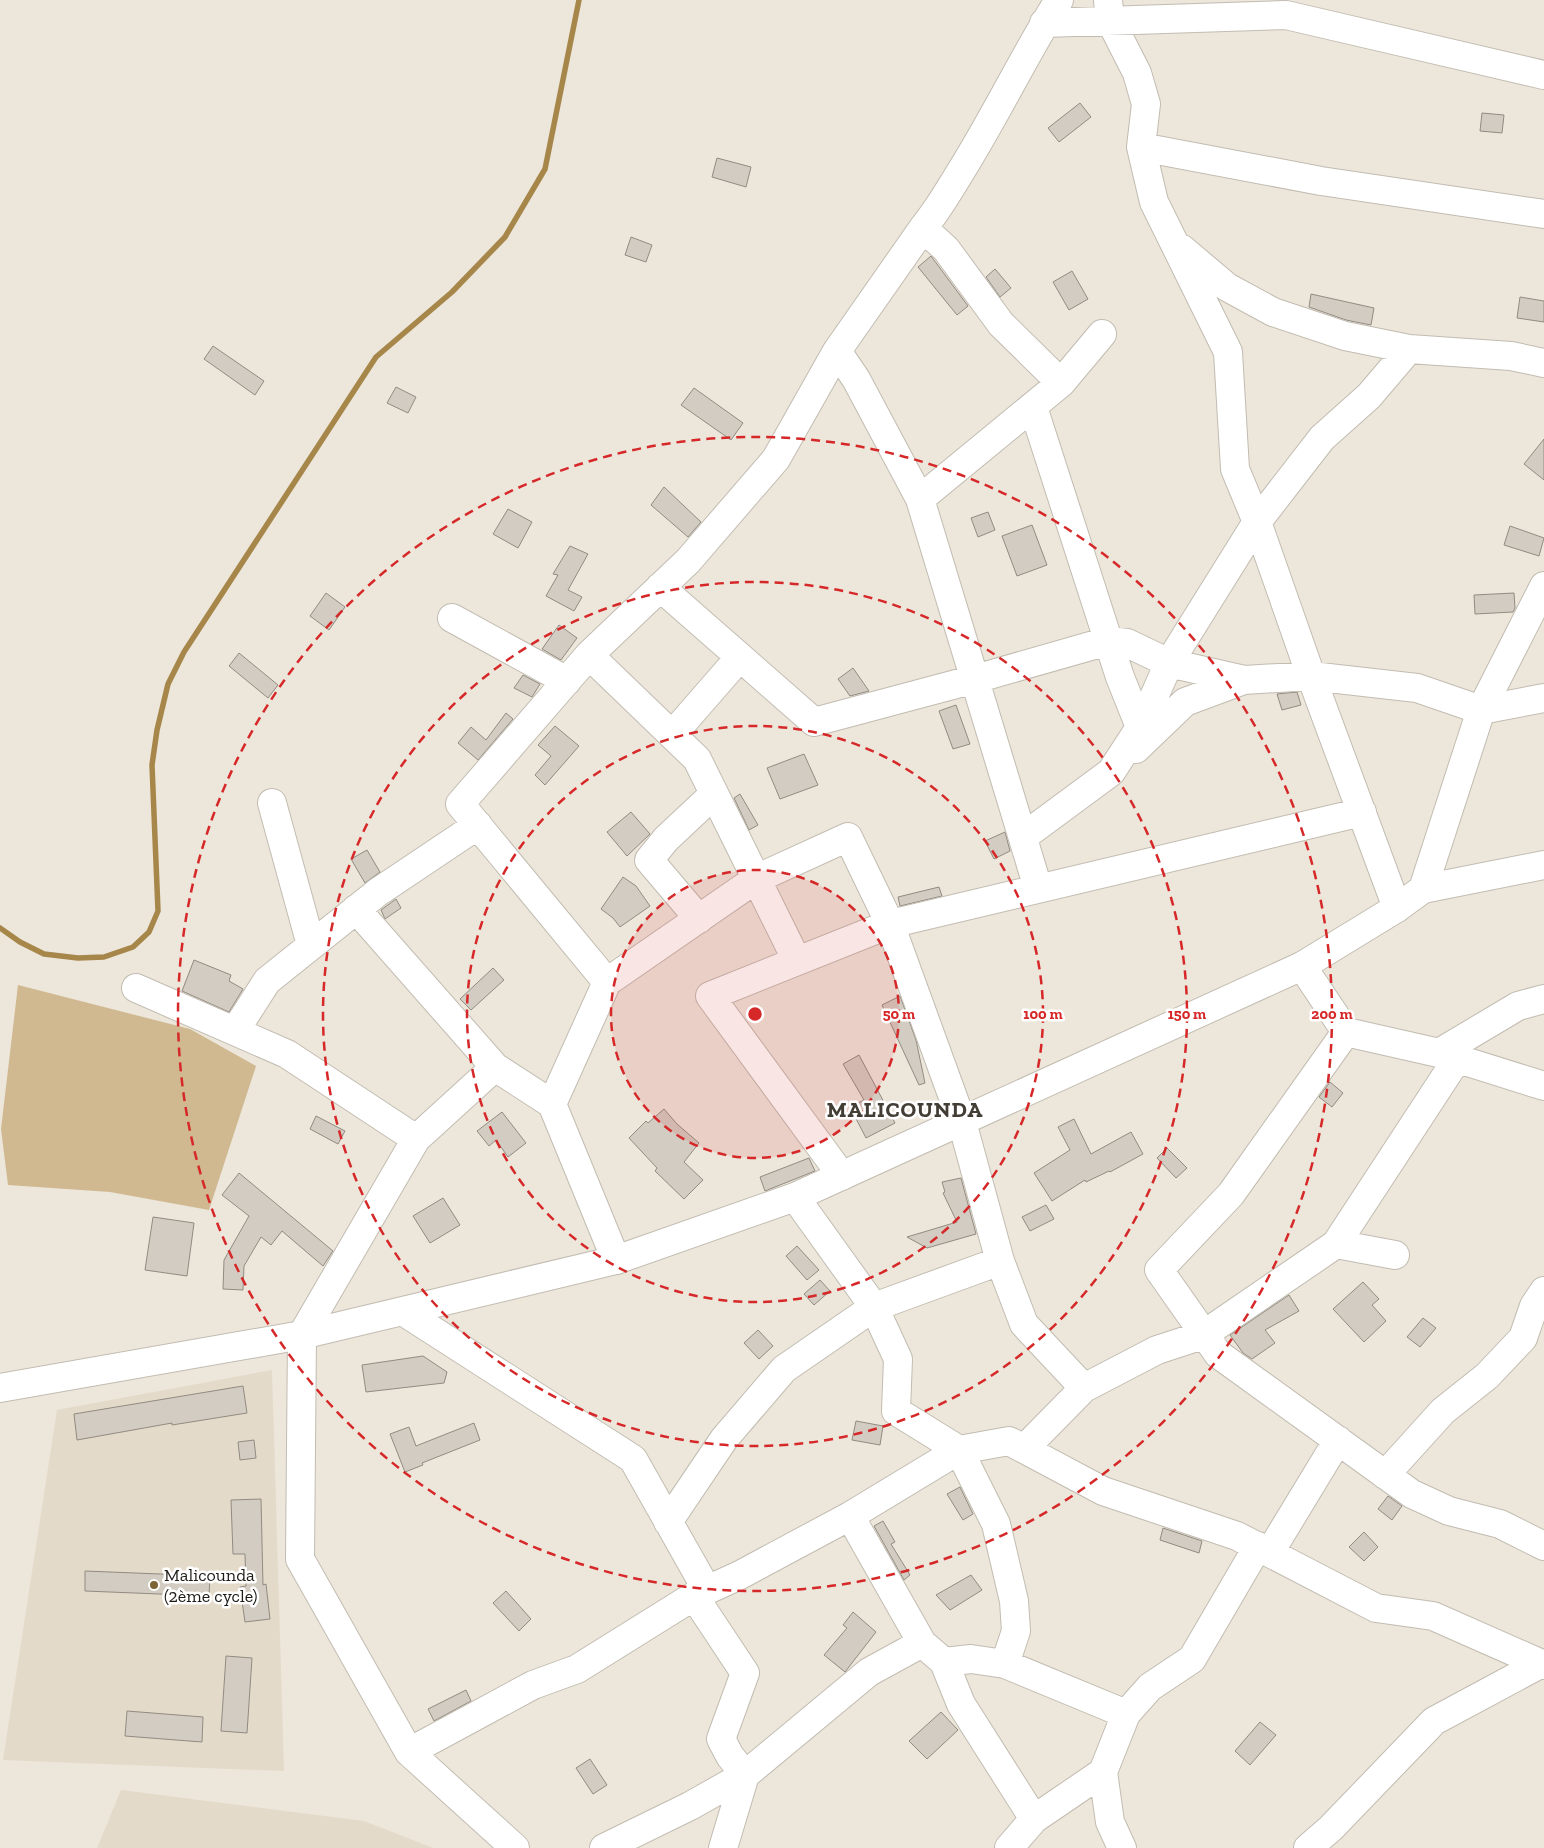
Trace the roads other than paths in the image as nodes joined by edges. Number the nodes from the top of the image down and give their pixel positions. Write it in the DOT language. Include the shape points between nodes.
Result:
graph roads {
  1 [pos="1059,0"];
  2 [pos="1109,10"];
  3 [pos="1044,23"];
  4 [pos="1544,74"];
  5 [pos="1141,147"];
  6 [pos="1544,214"];
  7 [pos="922,228"];
  8 [pos="1173,240"];
  9 [pos="1102,334"];
  10 [pos="1409,349"];
  11 [pos="837,351"];
  12 [pos="1544,363"];
  13 [pos="1061,383"];
  14 [pos="1033,407"];
  15 [pos="920,499"];
  16 [pos="1257,522"];
  17 [pos="1544,586"];
  18 [pos="660,587"];
  19 [pos="452,618"];
  20 [pos="1532,627"];
  21 [pos="1108,641"];
  22 [pos="589,655"];
  23 [pos="740,657"];
  24 [pos="1169,663"];
  25 [pos="1310,676"];
  26 [pos="975,679"];
  27 [pos="1244,680"];
  28 [pos="567,681"];
  29 [pos="1544,698"];
  30 [pos="1481,710"];
  31 [pos="1143,733"];
  32 [pos="672,735"];
  33 [pos="714,794"];
  34 [pos="272,803"];
  35 [pos="1362,812"];
  36 [pos="478,825"];
  37 [pos="1023,837"];
  38 [pos="1544,865"];
  39 [pos="756,880"];
  40 [pos="1038,888"];
  41 [pos="1424,889"];
  42 [pos="1397,908"];
  43 [pos="356,909"];
  44 [pos="699,919"];
  45 [pos="890,924"];
  46 [pos="311,946"];
  47 [pos="797,961"];
  48 [pos="1302,966"];
  49 [pos="607,982"];
  50 [pos="136,988"];
  51 [pos="1544,999"];
  52 [pos="235,1031"];
  53 [pos="1346,1032"];
  54 [pos="1448,1056"];
  55 [pos="495,1068"];
  56 [pos="1544,1086"];
  57 [pos="552,1104"];
  58 [pos="962,1122"];
  59 [pos="416,1139"];
  60 [pos="842,1176"];
  61 [pos="795,1197"];
  62 [pos="1336,1244"];
  63 [pos="1395,1255"];
  64 [pos="616,1260"];
  65 [pos="1000,1261"];
  66 [pos="1541,1303"];
  67 [pos="874,1306"];
  68 [pos="404,1312"];
  69 [pos="302,1335"];
  70 [pos="1203,1335"];
  71 [pos="0,1388"];
  72 [pos="1084,1388"];
  73 [pos="1338,1440"];
  74 [pos="1024,1449"];
  75 [pos="959,1450"];
  76 [pos="1386,1475"];
  77 [pos="850,1516"];
  78 [pos="668,1522"];
  79 [pos="1544,1546"];
  80 [pos="1264,1549"];
  81 [pos="700,1594"];
  82 [pos="922,1643"];
  83 [pos="944,1662"];
  84 [pos="1005,1664"];
  85 [pos="1542,1665"];
  86 [pos="1126,1714"];
  87 [pos="409,1752"];
  88 [pos="1103,1772"];
  89 [pos="745,1775"];
  90 [pos="1034,1819"];
  91 [pos="1015,1846"];
  92 [pos="514,1848"];
  93 [pos="604,1848"];
  94 [pos="723,1848"];
  95 [pos="1122,1848"];
  96 [pos="1308,1848"];
  1 -- 3 [label="street"];
  2 -- 3 [label="street"];
  2 -- 4 [label="street" via="1286,15"];
  2 -- 5 [label="street" via="1137,73 1146,104"];
  3 -- 7 [label="street" via="973,152"];
  5 -- 6 [label="street" via="1321,181"];
  5 -- 8 [label="street" via="1154,202"];
  7 -- 11 [label="street"];
  7 -- 13 [label="street" via="946,249 1001,324"];
  8 -- 10 [label="street" via="1227,287 1273,312 1345,336"];
  8 -- 16 [label="street" via="1228,352 1235,469"];
  9 -- 13 [label="street"];
  10 -- 12 [label="street" via="1511,356"];
  10 -- 16 [label="street" via="1369,396 1322,438"];
  11 -- 15 [label="street" via="856,378"];
  11 -- 18 [label="street" via="776,460 688,561"];
  13 -- 14 [label="street"];
  14 -- 15 [label="street"];
  14 -- 21 [label="street"];
  15 -- 26 [label="street"];
  16 -- 24 [label="street"];
  16 -- 25 [label="street"];
  17 -- 20 [label="street"];
  18 -- 22 [label="street"];
  18 -- 23 [label="street"];
  19 -- 28 [label="street"];
  20 -- 30 [label="street"];
  21 -- 24 [label="street" via="1127,643"];
  21 -- 26 [label="street"];
  21 -- 31 [label="street"];
  22 -- 28 [label="street"];
  22 -- 32 [label="street"];
  23 -- 26 [label="street" via="814,722"];
  23 -- 32 [label="street"];
  24 -- 27 [label="street"];
  24 -- 31 [label="street"];
  25 -- 27 [label="street"];
  25 -- 30 [label="street" via="1417,688"];
  25 -- 35 [label="street"];
  26 -- 37 [label="street"];
  27 -- 31 [label="street" via="1185,702"];
  28 -- 36 [label="street" via="460,804"];
  29 -- 30 [label="street"];
  30 -- 41 [label="street"];
  31 -- 37 [label="street" via="1111,772"];
  32 -- 33 [label="street" via="697,759"];
  33 -- 39 [label="street"];
  33 -- 44 [label="street" via="666,839 649,860"];
  34 -- 46 [label="street"];
  35 -- 40 [label="street"];
  35 -- 42 [label="street"];
  36 -- 43 [label="street"];
  36 -- 49 [label="street"];
  37 -- 40 [label="street"];
  38 -- 41 [label="street"];
  39 -- 44 [label="street"];
  39 -- 45 [label="street" via="848,837"];
  39 -- 47 [label="street"];
  40 -- 45 [label="street"];
  41 -- 42 [label="street"];
  42 -- 48 [label="street"];
  43 -- 46 [label="street"];
  43 -- 55 [label="street"];
  44 -- 49 [label="street"];
  45 -- 47 [label="street"];
  45 -- 58 [label="street"];
  46 -- 52 [label="street" via="267,981"];
  47 -- 60 [label="street" via="710,996"];
  48 -- 53 [label="street"];
  48 -- 58 [label="street"];
  49 -- 57 [label="street"];
  50 -- 52 [label="street"];
  51 -- 54 [label="street" via="1518,1006"];
  52 -- 59 [label="street" via="287,1054"];
  53 -- 54 [label="street"];
  53 -- 70 [label="street" via="1231,1194 1159,1270"];
  54 -- 56 [label="street"];
  54 -- 62 [label="street"];
  55 -- 57 [label="street"];
  55 -- 59 [label="street"];
  57 -- 64 [label="street"];
  58 -- 60 [label="street"];
  58 -- 65 [label="street"];
  59 -- 69 [label="street"];
  60 -- 61 [label="street"];
  61 -- 64 [label="street"];
  61 -- 67 [label="street"];
  62 -- 63 [label="street"];
  62 -- 70 [label="street"];
  64 -- 68 [label="street"];
  65 -- 67 [label="street"];
  65 -- 72 [label="street" via="1024,1324"];
  66 -- 76 [label="street" via="1524,1338 1488,1376 1443,1411"];
  67 -- 75 [label="street" via="898,1359 896,1411"];
  67 -- 78 [label="street" via="784,1368 724,1439"];
  68 -- 69 [label="street"];
  68 -- 78 [label="street" via="633,1460"];
  69 -- 71 [label="street"];
  69 -- 87 [label="street" via="300,1559"];
  70 -- 72 [label="street" via="1157,1350"];
  70 -- 73 [label="street" via="1218,1354"];
  72 -- 74 [label="street"];
  73 -- 76 [label="street"];
  73 -- 80 [label="street"];
  74 -- 75 [label="street" via="1009,1441"];
  74 -- 80 [label="street" via="1103,1491 1237,1536"];
  75 -- 77 [label="street"];
  75 -- 84 [label="street" via="996,1524 1014,1601 1016,1631"];
  76 -- 79 [label="street" via="1412,1494 1449,1511 1500,1524"];
  77 -- 81 [label="street"];
  77 -- 82 [label="street"];
  78 -- 81 [label="street"];
  80 -- 85 [label="street" via="1376,1608 1433,1616"];
  80 -- 86 [label="street" via="1192,1659 1150,1687"];
  81 -- 87 [label="street" via="577,1669 533,1685"];
  81 -- 89 [label="street" via="745,1673 721,1739"];
  82 -- 83 [label="street"];
  82 -- 89 [label="street" via="869,1672"];
  83 -- 84 [label="street" via="970,1659"];
  83 -- 90 [label="street" via="961,1704"];
  84 -- 86 [label="street"];
  85 -- 96 [label="street" via="1434,1720"];
  86 -- 88 [label="street"];
  87 -- 92 [label="street"];
  88 -- 90 [label="street"];
  88 -- 95 [label="street" via="1110,1822"];
  89 -- 93 [label="street"];
  89 -- 94 [label="street"];
  90 -- 91 [label="street"];
}
